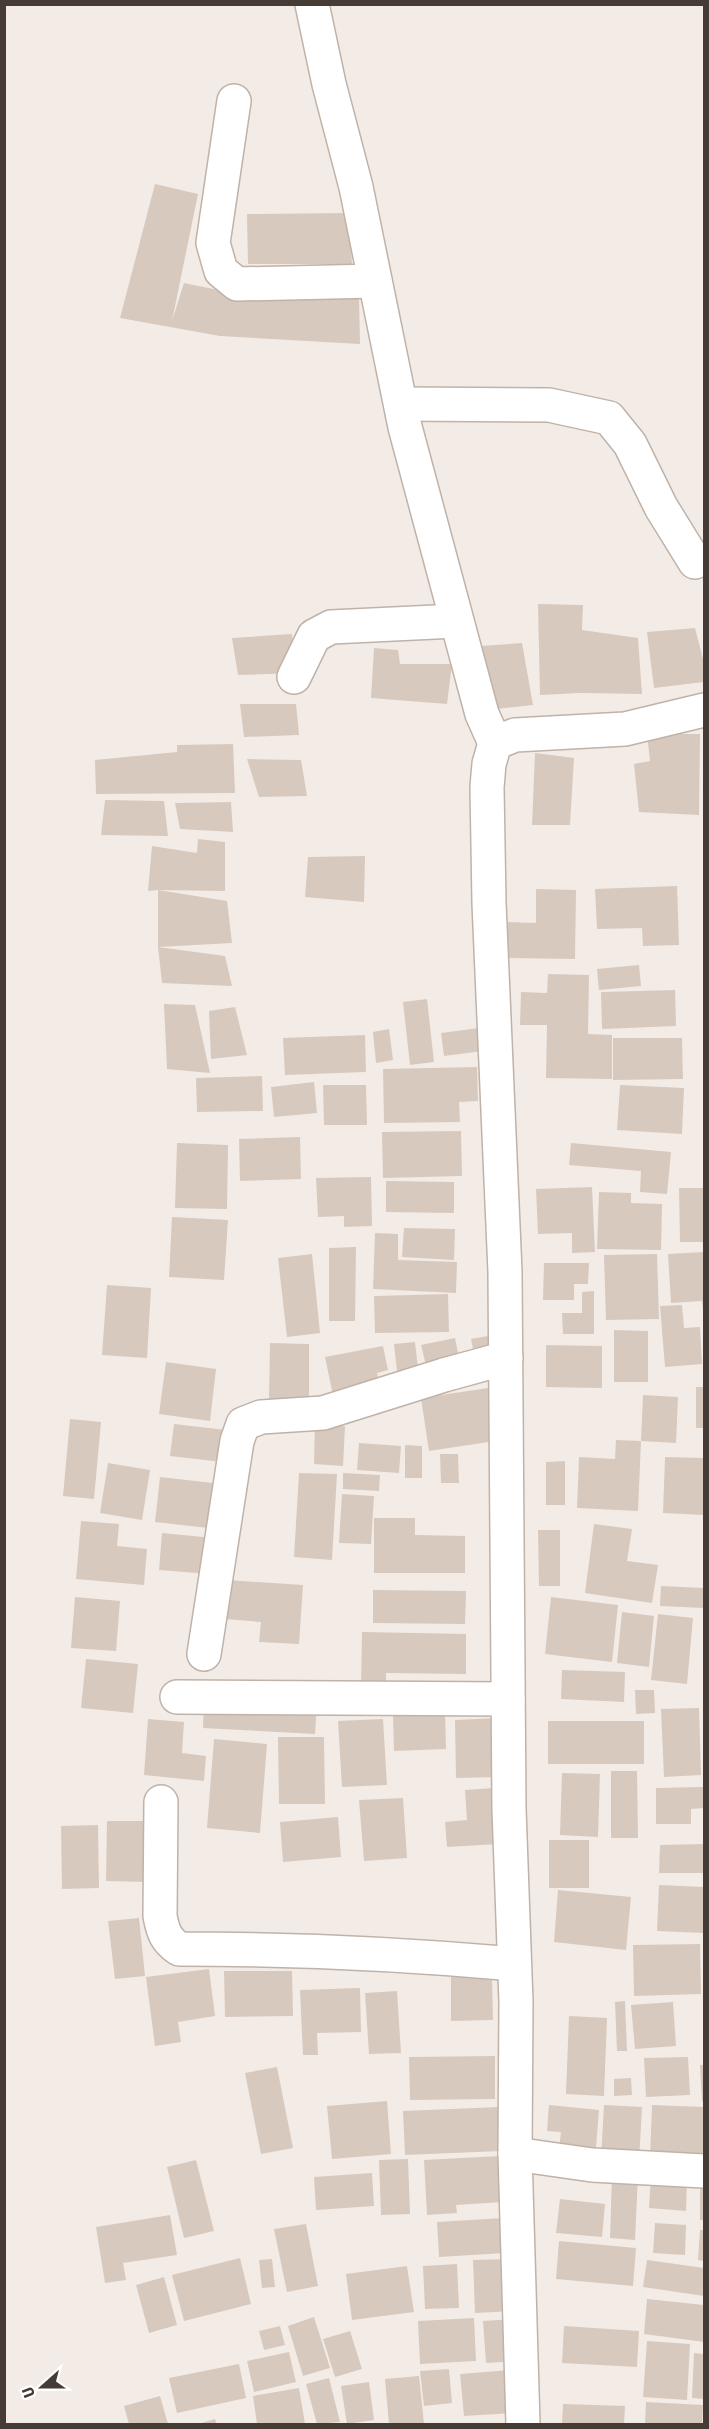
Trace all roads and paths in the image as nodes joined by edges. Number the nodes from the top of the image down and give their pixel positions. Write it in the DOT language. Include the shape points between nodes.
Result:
graph roads {
  1 [pos="312,4"];
  2 [pos="234,101"];
  3 [pos="375,281"];
  4 [pos="401,404"];
  5 [pos="695,562"];
  6 [pos="456,621"];
  7 [pos="294,677"];
  8 [pos="705,710"];
  9 [pos="495,743"];
  10 [pos="506,1358"];
  11 [pos="204,1654"];
  12 [pos="177,1697"];
  13 [pos="508,1698"];
  14 [pos="161,1803"];
  15 [pos="514,1964"];
  16 [pos="515,2154"];
  17 [pos="705,2171"];
  18 [pos="523,2424"];
  1 -- 3 [label="street"];
  2 -- 3 [label="street" via="213,243 221,271 237,284"];
  3 -- 4 [label="street"];
  4 -- 5 [label="street" via="549,405 609,418 630,444 661,507"];
  4 -- 6 [label="street"];
  6 -- 7 [label="street" via="331,627 314,636"];
  6 -- 9 [label="street" via="482,714"];
  8 -- 9 [label="street" via="625,729 515,735"];
  9 -- 10 [label="street" via="487,787 488,856"];
  10 -- 11 [label="street" via="323,1413 261,1417 243,1424 237,1441"];
  10 -- 13 [label="street"];
  12 -- 13 [label="street"];
  13 -- 15 [label="street"];
  14 -- 15 [label="street" via="160,1916 162,1931 179,1949 284,1950"];
  15 -- 16 [label="street"];
  16 -- 17 [label="street" via="592,2165"];
  16 -- 18 [label="street"];
}
